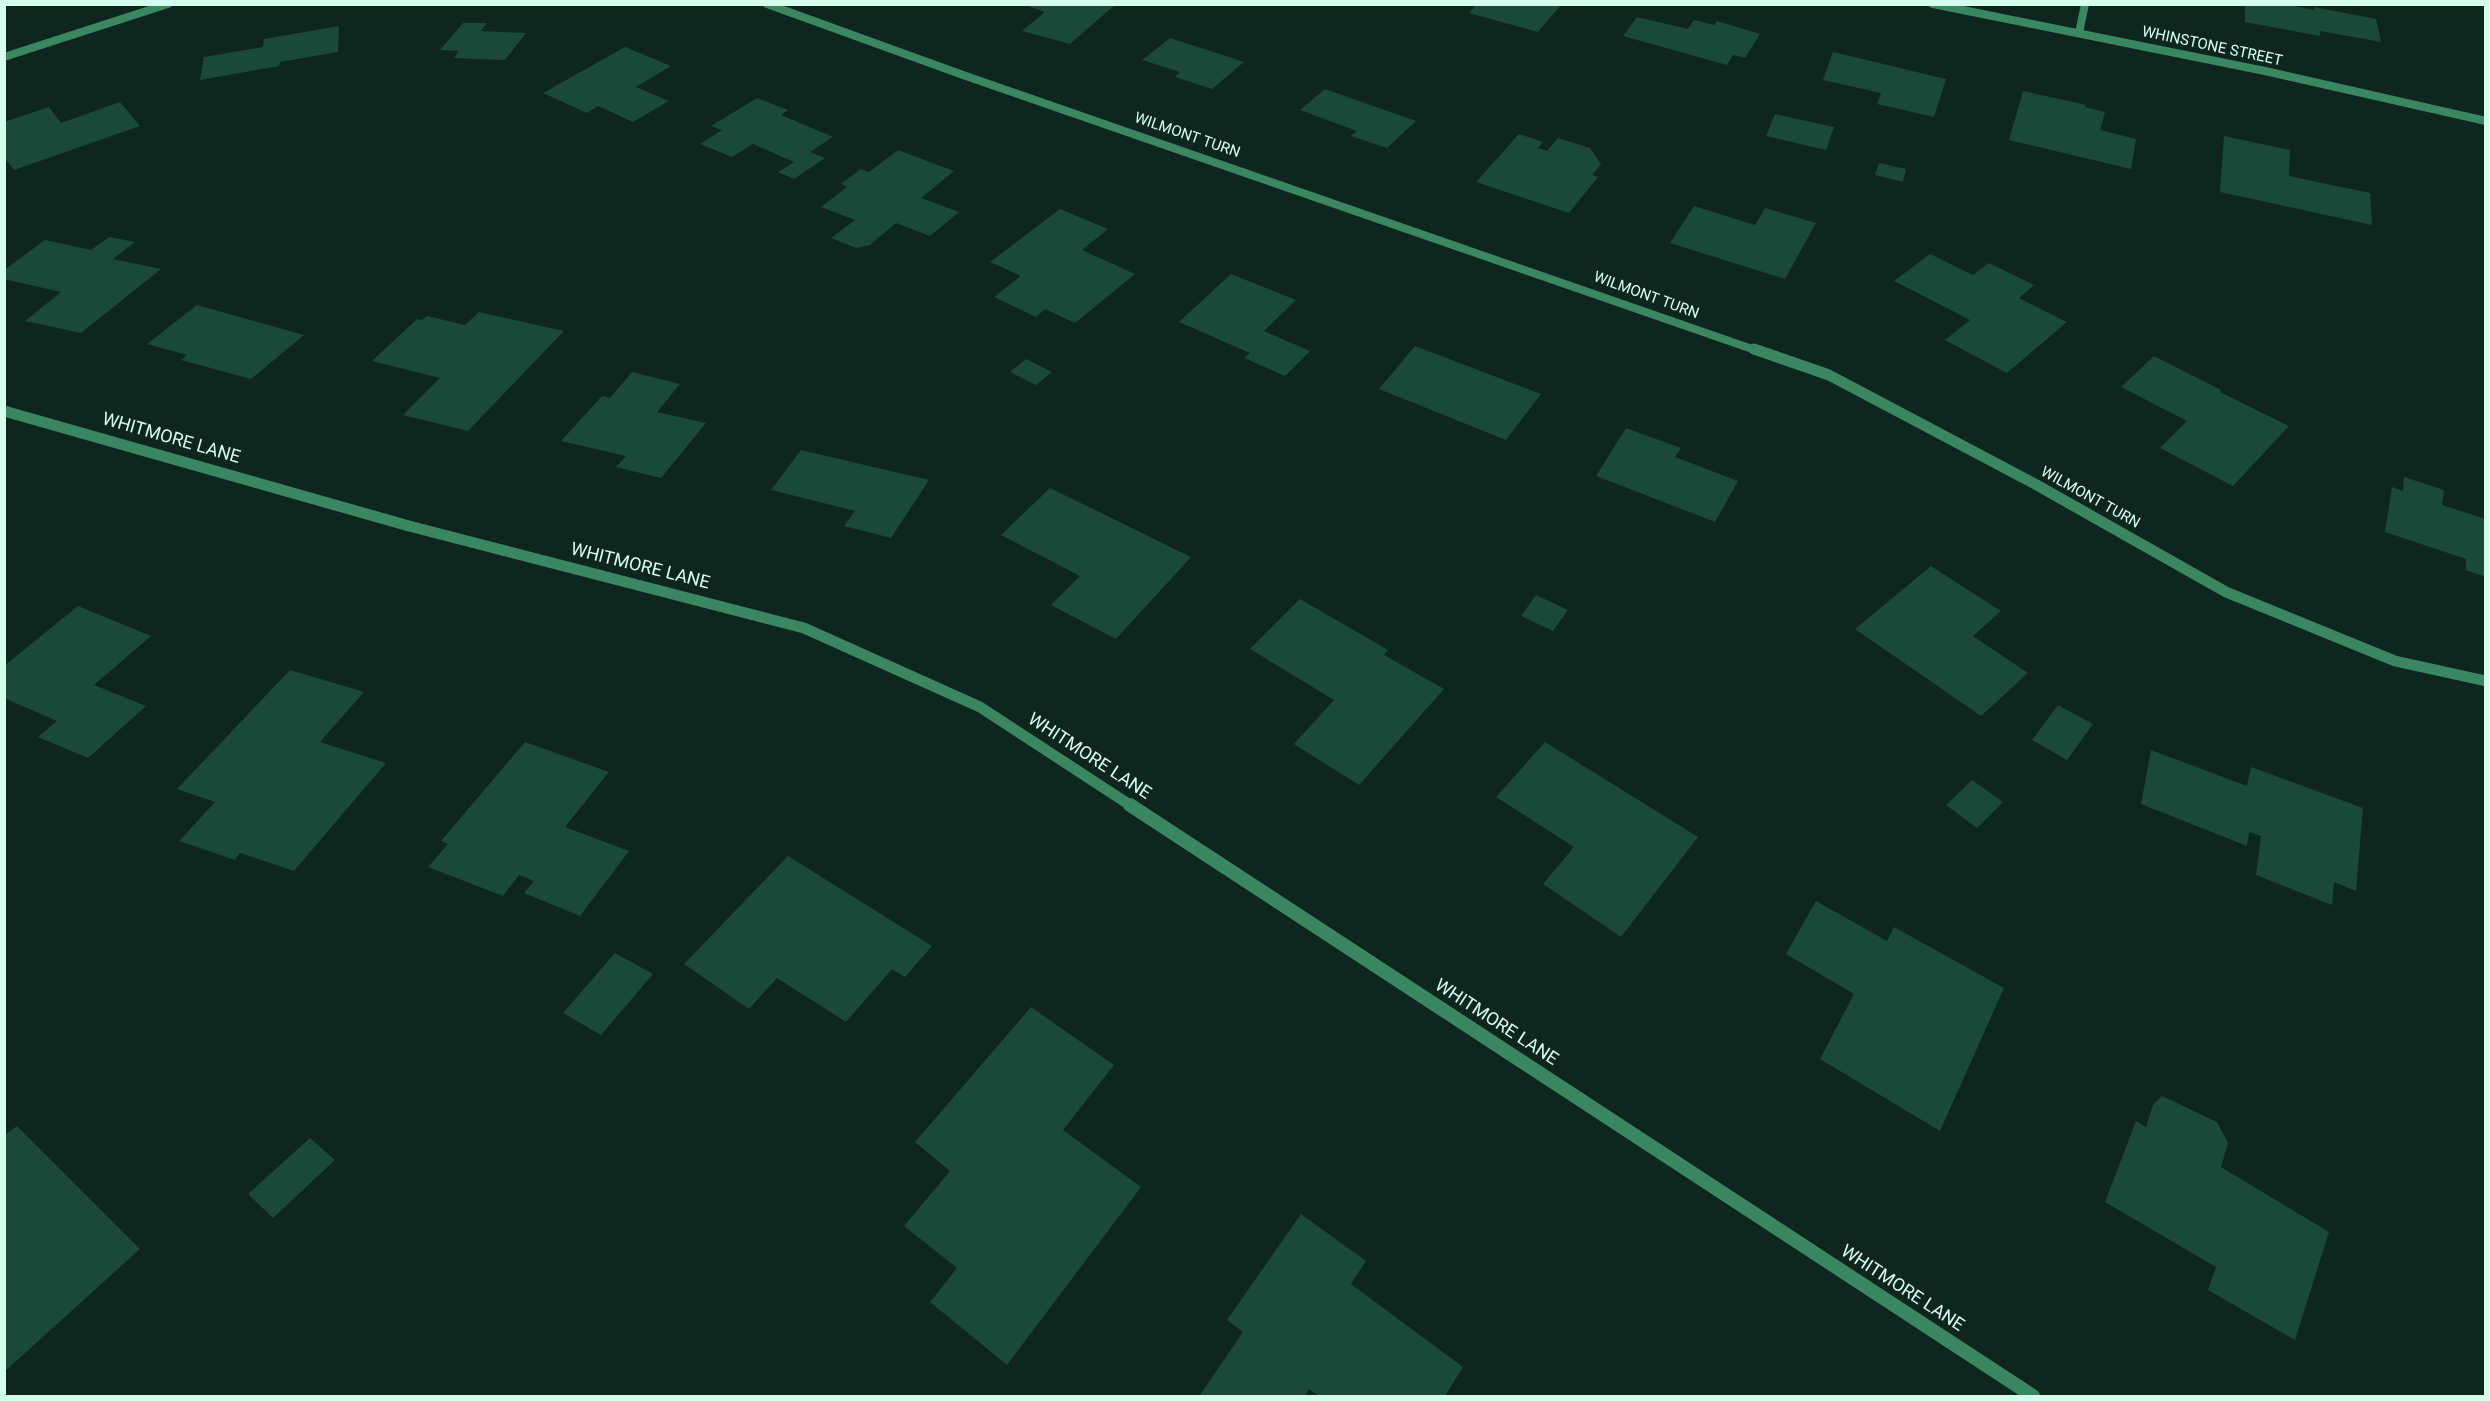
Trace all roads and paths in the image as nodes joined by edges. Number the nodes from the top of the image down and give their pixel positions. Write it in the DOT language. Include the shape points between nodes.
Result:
graph roads {
  1 [pos="168,4"];
  2 [pos="766,4"];
  3 [pos="1933,4"];
  4 [pos="2085,4"];
  5 [pos="2079,33"];
  6 [pos="4,57"];
  7 [pos="2486,121"];
  8 [pos="4,411"];
  9 [pos="2486,681"];
  10 [pos="2033,1396"];
  1 -- 6 [label="street"];
  2 -- 9 [label="street, WILMONT TURN" via="1829,375 2035,484 2226,592 2396,661"];
  3 -- 5 [label="street, WHINSTONE STREET"];
  4 -- 5 [label="street"];
  5 -- 7 [label="street, WHINSTONE STREET"];
  8 -- 10 [label="street, WHITMORE LANE" via="409,526 804,628 980,707"];
}
